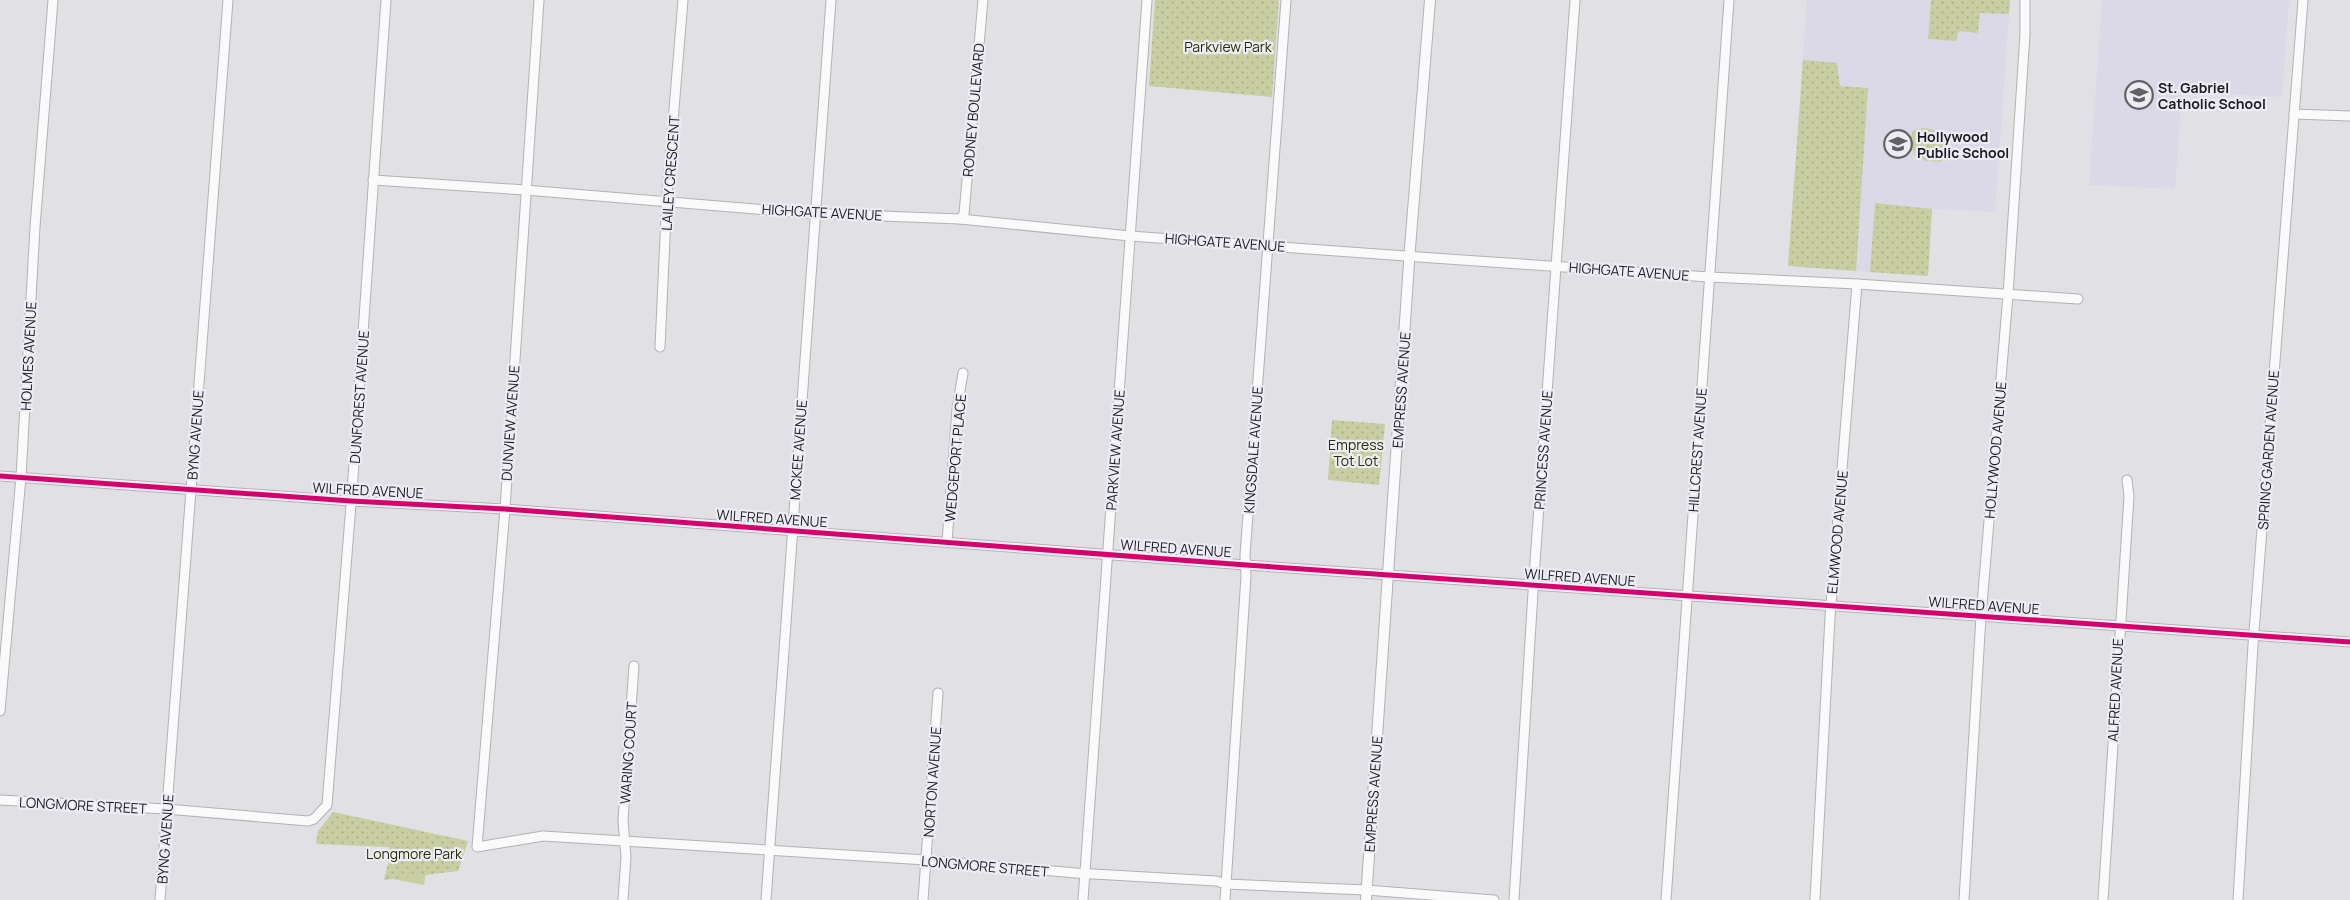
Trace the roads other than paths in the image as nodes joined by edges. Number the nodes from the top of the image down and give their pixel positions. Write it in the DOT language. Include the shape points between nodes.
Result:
graph roads {
  1 [pos="53,0"];
  2 [pos="228,0"];
  3 [pos="386,0"];
  4 [pos="539,0"];
  5 [pos="683,0"];
  6 [pos="831,0"];
  7 [pos="983,0"];
  8 [pos="1147,0"];
  9 [pos="1286,0"];
  10 [pos="1430,0"];
  11 [pos="1575,0"];
  12 [pos="1729,0"];
  13 [pos="2025,0"];
  14 [pos="2303,0"];
  15 [pos="2294,114"];
  16 [pos="2350,116"];
  17 [pos="374,180"];
  18 [pos="525,190"];
  19 [pos="667,201"];
  20 [pos="815,213"];
  21 [pos="960,219"];
  22 [pos="1130,236"];
  23 [pos="1269,245"];
  24 [pos="1410,257"];
  25 [pos="1556,266"];
  26 [pos="1709,278"];
  27 [pos="1857,284"];
  28 [pos="2008,295"];
  29 [pos="2078,299"];
  30 [pos="660,347"];
  31 [pos="962,373"];
  32 [pos="0,476"];
  33 [pos="20,477"];
  34 [pos="2127,480"];
  35 [pos="190,489"];
  36 [pos="351,501"];
  37 [pos="505,509"];
  38 [pos="792,531"];
  39 [pos="947,542"];
  40 [pos="1108,555"];
  41 [pos="1246,565"];
  42 [pos="1388,574"];
  43 [pos="1533,585"];
  44 [pos="1687,596"];
  45 [pos="1831,605"];
  46 [pos="1981,616"];
  47 [pos="2120,625"];
  48 [pos="2254,634"];
  49 [pos="2350,642"];
  50 [pos="634,666"];
  51 [pos="938,694"];
  52 [pos="0,711"];
  53 [pos="0,800"];
  54 [pos="166,809"];
  55 [pos="314,819"];
  56 [pos="624,840"];
  57 [pos="477,846"];
  58 [pos="769,851"];
  59 [pos="926,860"];
  60 [pos="1085,874"];
  61 [pos="1226,884"];
  62 [pos="1366,895"];
  63 [pos="160,900"];
  64 [pos="623,900"];
  65 [pos="766,900"];
  66 [pos="923,900"];
  67 [pos="1083,900"];
  68 [pos="1225,900"];
  69 [pos="1494,900"];
  70 [pos="1514,900"];
  71 [pos="1666,900"];
  72 [pos="1815,900"];
  73 [pos="1964,900"];
  74 [pos="2103,900"];
  75 [pos="2238,900"];
  1 -- 33 [label="street, HOLMES AVENUE"];
  2 -- 35 [label="street, BYNG AVENUE"];
  3 -- 17 [label="street, DUNFOREST AVENUE"];
  4 -- 18 [label="street, DUNVIEW AVENUE"];
  5 -- 19 [label="street, LAILEY CRESCENT"];
  6 -- 20 [label="street, MCKEE AVENUE"];
  7 -- 21 [label="street, RODNEY BOULEVARD" via="964,214"];
  8 -- 22 [label="street, PARKVIEW AVENUE"];
  9 -- 23 [label="street, KINGSDALE AVENUE"];
  10 -- 24 [label="street, EMPRESS AVENUE"];
  11 -- 25 [label="street, PRINCESS AVENUE"];
  12 -- 26 [label="street, HILLCREST AVENUE"];
  13 -- 28 [label="street, HOLLYWOOD AVENUE"];
  14 -- 15 [label="street, SPRING GARDEN AVENUE"];
  15 -- 16 [label="street"];
  15 -- 48 [label="street, SPRING GARDEN AVENUE"];
  17 -- 18 [label="street, HIGHGATE AVENUE"];
  17 -- 36 [label="street, DUNFOREST AVENUE"];
  18 -- 19 [label="street, HIGHGATE AVENUE"];
  18 -- 37 [label="street, DUNVIEW AVENUE"];
  19 -- 20 [label="street, HIGHGATE AVENUE"];
  19 -- 30 [label="street, LAILEY CRESCENT"];
  20 -- 21 [label="street, HIGHGATE AVENUE"];
  20 -- 38 [label="street, MCKEE AVENUE"];
  21 -- 22 [label="street, HIGHGATE AVENUE"];
  22 -- 23 [label="street, HIGHGATE AVENUE"];
  22 -- 40 [label="street, PARKVIEW AVENUE"];
  23 -- 24 [label="street, HIGHGATE AVENUE"];
  23 -- 41 [label="street, KINGSDALE AVENUE"];
  24 -- 25 [label="street, HIGHGATE AVENUE"];
  24 -- 42 [label="street, EMPRESS AVENUE"];
  25 -- 26 [label="street, HIGHGATE AVENUE"];
  25 -- 43 [label="street, PRINCESS AVENUE"];
  26 -- 27 [label="street, HIGHGATE AVENUE"];
  26 -- 44 [label="street, HILLCREST AVENUE"];
  27 -- 28 [label="street, HIGHGATE AVENUE"];
  27 -- 45 [label="street, ELMWOOD AVENUE"];
  28 -- 29 [label="street, HIGHGATE AVENUE"];
  28 -- 46 [label="street, HOLLYWOOD AVENUE"];
  31 -- 39 [label="street, WEDGEPORT PLACE"];
  32 -- 33 [label="street, WILFRED AVENUE"];
  33 -- 35 [label="street, WILFRED AVENUE"];
  33 -- 52 [label="street, HOLMES AVENUE"];
  34 -- 47 [label="street, ALFRED AVENUE" via="2129,496"];
  35 -- 36 [label="street, WILFRED AVENUE"];
  35 -- 54 [label="street, BYNG AVENUE"];
  36 -- 37 [label="street, WILFRED AVENUE"];
  36 -- 55 [label="street, DUNFOREST AVENUE" via="327,805"];
  37 -- 38 [label="street, WILFRED AVENUE"];
  37 -- 57 [label="street, DUNVIEW AVENUE"];
  38 -- 39 [label="street, WILFRED AVENUE"];
  38 -- 58 [label="street, MCKEE AVENUE"];
  39 -- 40 [label="street, WILFRED AVENUE"];
  40 -- 41 [label="street, WILFRED AVENUE"];
  40 -- 60 [label="street, PARKVIEW AVENUE"];
  41 -- 42 [label="street, WILFRED AVENUE"];
  41 -- 61 [label="street, KINGSDALE AVENUE"];
  42 -- 43 [label="street, WILFRED AVENUE"];
  42 -- 62 [label="street, EMPRESS AVENUE"];
  43 -- 44 [label="street, WILFRED AVENUE"];
  43 -- 70 [label="street, PRINCESS AVENUE"];
  44 -- 45 [label="street, WILFRED AVENUE"];
  44 -- 71 [label="street, HILLCREST AVENUE"];
  45 -- 46 [label="street, WILFRED AVENUE"];
  45 -- 72 [label="street, ELMWOOD AVENUE"];
  46 -- 47 [label="street, WILFRED AVENUE"];
  46 -- 73 [label="street, HOLLYWOOD AVENUE"];
  47 -- 48 [label="street, WILFRED AVENUE"];
  47 -- 74 [label="street, ALFRED AVENUE"];
  48 -- 49 [label="street, WILFRED AVENUE"];
  48 -- 75 [label="street, SPRING GARDEN AVENUE"];
  50 -- 56 [label="street, WARING COURT"];
  51 -- 59 [label="street, NORTON AVENUE"];
  53 -- 54 [label="street, LONGMORE STREET"];
  54 -- 55 [label="street, LONGMORE STREET"];
  54 -- 63 [label="street, BYNG AVENUE"];
  56 -- 57 [label="street, LONGMORE STREET" via="542,836"];
  56 -- 58 [label="street, LONGMORE STREET"];
  56 -- 64 [label="street, WARING COURT"];
  58 -- 59 [label="street, LONGMORE STREET"];
  58 -- 65 [label="street, MCKEE AVENUE"];
  59 -- 60 [label="street, LONGMORE STREET"];
  59 -- 66 [label="street, NORTON AVENUE"];
  60 -- 61 [label="street, LONGMORE STREET"];
  60 -- 67 [label="street, PARKVIEW AVENUE"];
  61 -- 62 [label="street, LONGMORE STREET"];
  61 -- 68 [label="street, KINGSDALE AVENUE"];
  62 -- 69 [label="street, LONGMORE STREET"];
}
